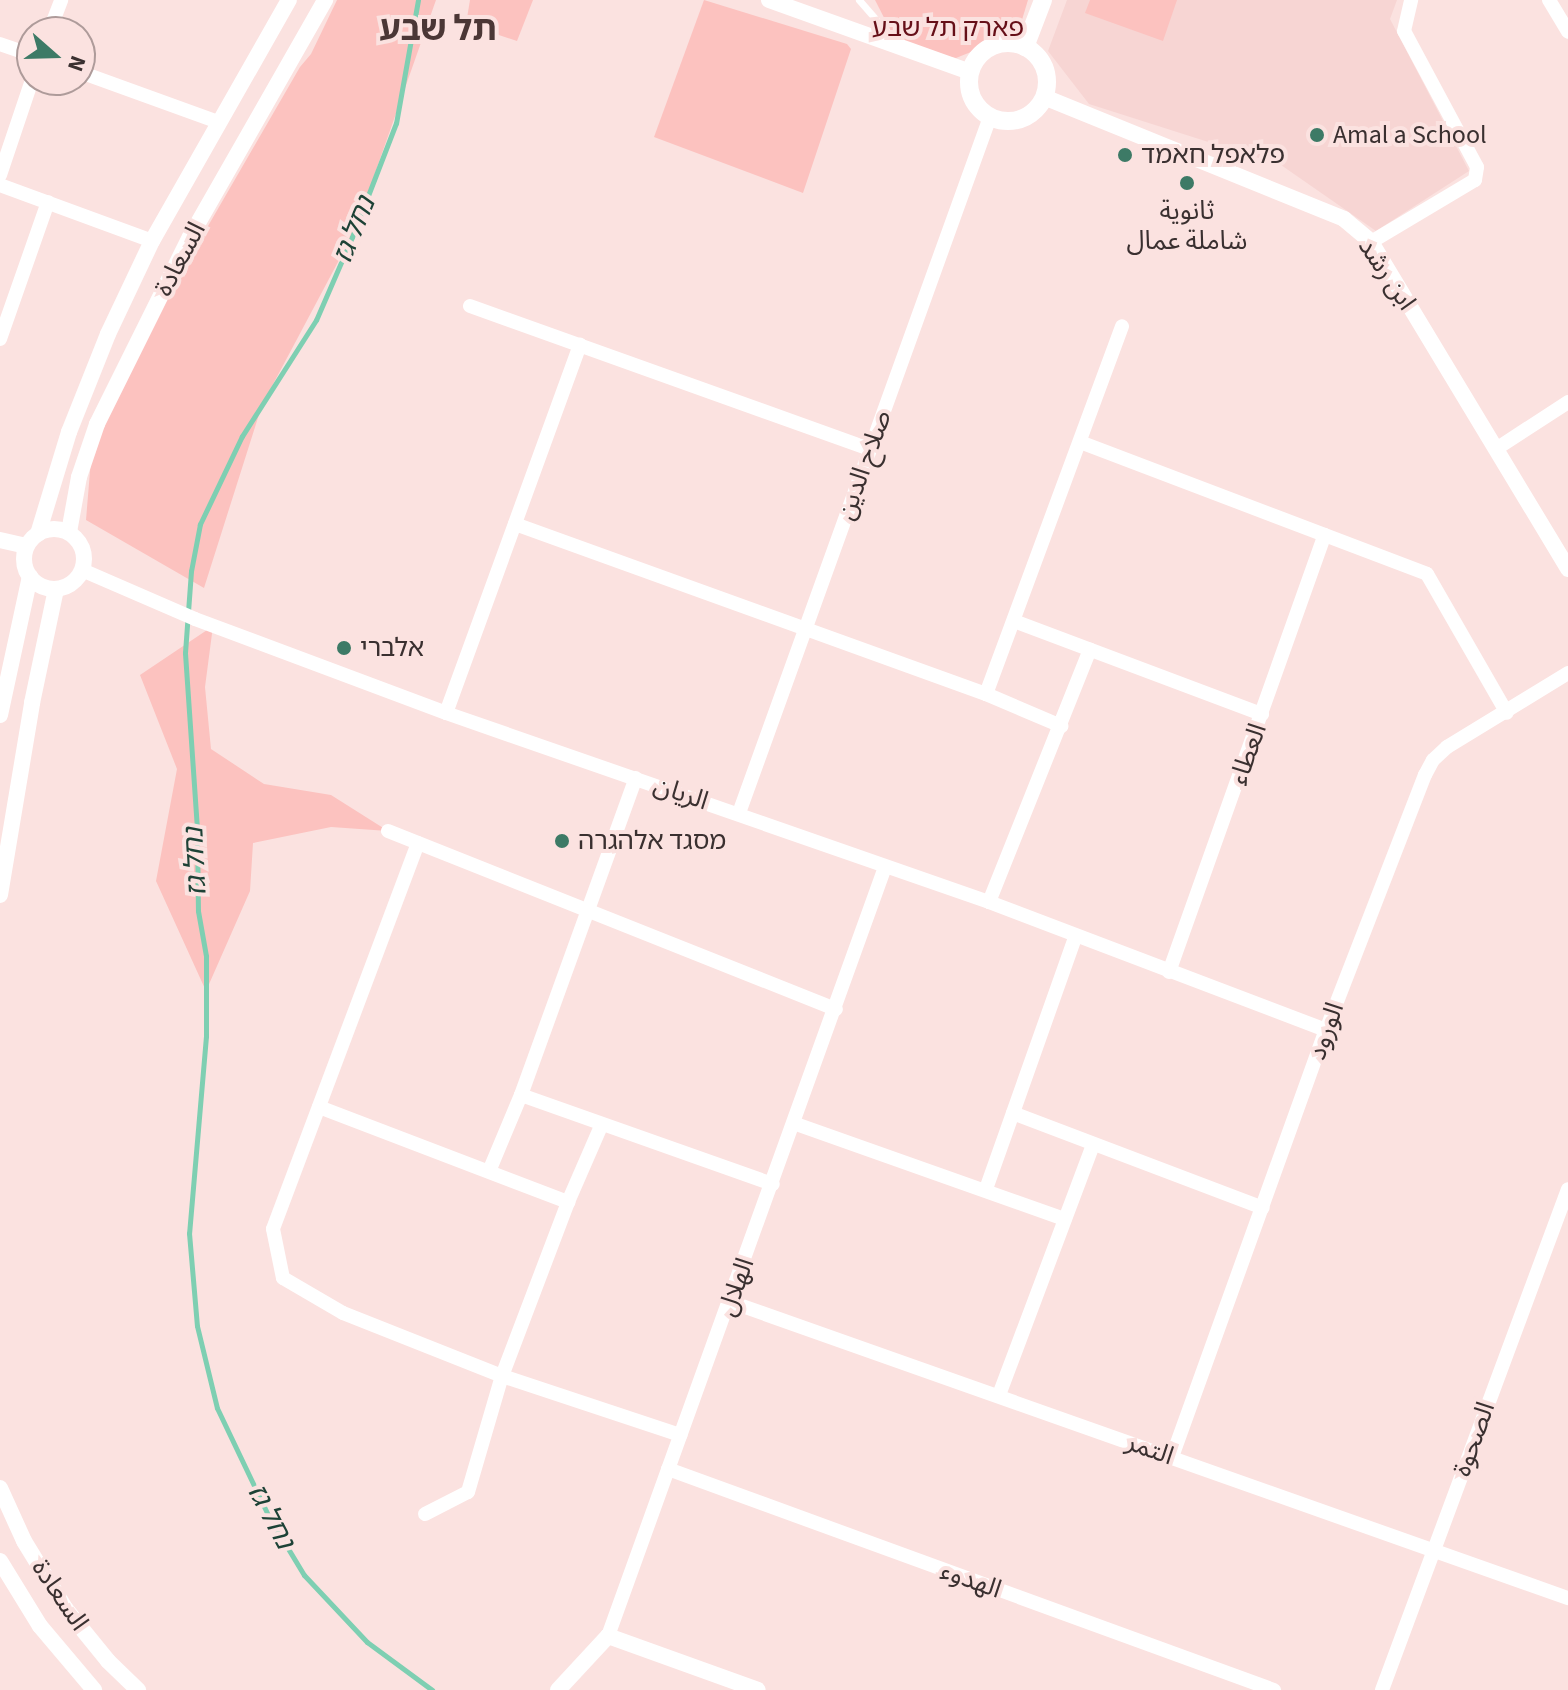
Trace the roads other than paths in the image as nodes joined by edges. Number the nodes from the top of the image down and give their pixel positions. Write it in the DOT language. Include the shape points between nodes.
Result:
graph roads {
  1 [pos="289,0"];
  2 [pos="325,0"];
  3 [pos="769,0"];
  4 [pos="859,0"];
  5 [pos="1043,0"];
  6 [pos="1411,0"];
  7 [pos="1549,0"];
  8 [pos="1568,32"];
  9 [pos="899,47"];
  10 [pos="1025,47"];
  11 [pos="970,72"];
  12 [pos="96,78"];
  13 [pos="27,96"];
  14 [pos="1044,97"];
  15 [pos="990,117"];
  16 [pos="218,122"];
  17 [pos="0,175"];
  18 [pos="0,185"];
  19 [pos="48,202"];
  20 [pos="152,241"];
  21 [pos="1371,242"];
  22 [pos="470,306"];
  23 [pos="1122,326"];
  24 [pos="0,339"];
  25 [pos="580,345"];
  26 [pos="1568,402"];
  27 [pos="1080,442"];
  28 [pos="870,449"];
  29 [pos="1496,449"];
  30 [pos="515,524"];
  31 [pos="69,532"];
  32 [pos="1325,535"];
  33 [pos="0,540"];
  34 [pos="32,540"];
  35 [pos="1568,569"];
  36 [pos="82,570"];
  37 [pos="30,576"];
  38 [pos="56,589"];
  39 [pos="1014,621"];
  40 [pos="805,629"];
  41 [pos="1090,649"];
  42 [pos="1568,673"];
  43 [pos="986,694"];
  44 [pos="1,697"];
  45 [pos="446,713"];
  46 [pos="1507,713"];
  47 [pos="1262,714"];
  48 [pos="0,715"];
  49 [pos="1061,726"];
  50 [pos="636,778"];
  51 [pos="739,813"];
  52 [pos="388,831"];
  53 [pos="418,843"];
  54 [pos="885,867"];
  55 [pos="0,895"];
  56 [pos="989,902"];
  57 [pos="588,910"];
  58 [pos="1075,937"];
  59 [pos="1169,972"];
  60 [pos="836,1009"];
  61 [pos="1326,1030"];
  62 [pos="521,1095"];
  63 [pos="319,1107"];
  64 [pos="1013,1113"];
  65 [pos="796,1124"];
  66 [pos="601,1126"];
  67 [pos="1093,1145"];
  68 [pos="490,1169"];
  69 [pos="773,1184"];
  70 [pos="986,1189"];
  71 [pos="1568,1189"];
  72 [pos="568,1202"];
  73 [pos="1263,1208"];
  74 [pos="1065,1219"];
  75 [pos="731,1302"];
  76 [pos="502,1376"];
  77 [pos="999,1395"];
  78 [pos="680,1435"];
  79 [pos="1172,1457"];
  80 [pos="668,1469"];
  81 [pos="0,1488"];
  82 [pos="425,1514"];
  83 [pos="1433,1550"];
  84 [pos="0,1561"];
  85 [pos="1568,1598"];
  86 [pos="608,1636"];
  87 [pos="94,1690"];
  88 [pos="138,1690"];
  89 [pos="558,1690"];
  90 [pos="758,1690"];
  91 [pos="1274,1690"];
  92 [pos="1382,1690"];
  1 -- 16 [label="street, السعادة"];
  2 -- 31 [label="street, السعادة" via="190,237 97,424 79,477"];
  3 -- 9 [label="street"];
  4 -- 9 [label="lane"];
  5 -- 10 [label="main road"];
  6 -- 21 [label="street" via="1404,31 1477,167 1475,180"];
  7 -- 8 [label="street"];
  9 -- 11 [label="street"];
  10 -- 11 [label="main road" via="996,45 984,51"];
  10 -- 14 [label="main road" via="1046,72"];
  11 -- 15 [label="main road" via="973,102"];
  12 -- 16 [label="street"];
  13 -- 17 [label="street"];
  14 -- 15 [label="main road" via="1037,109 1016,121"];
  14 -- 21 [label="street, ابن رشد" via="1344,219"];
  15 -- 28 [label="street, صلاح الدين"];
  16 -- 20 [label="street, السعادة"];
  18 -- 19 [label="street"];
  19 -- 20 [label="street"];
  19 -- 24 [label="street"];
  20 -- 34 [label="street, السعادة" via="108,334"];
  21 -- 29 [label="street, ابن رشد"];
  22 -- 25 [label="street"];
  23 -- 27 [label="street"];
  25 -- 28 [label="street"];
  25 -- 30 [label="street"];
  26 -- 29 [label="street"];
  27 -- 32 [label="street"];
  27 -- 39 [label="street"];
  28 -- 40 [label="street, صلاح الدين"];
  29 -- 35 [label="street, ابن رشد"];
  30 -- 40 [label="street"];
  30 -- 45 [label="street"];
  31 -- 34 [label="street" via="57,529"];
  31 -- 36 [label="street" via="83,550"];
  32 -- 46 [label="street" via="1427,574"];
  32 -- 47 [label="street, العطاء"];
  33 -- 34 [label="street"];
  34 -- 37 [label="street" via="26,567"];
  36 -- 38 [label="street" via="75,581"];
  36 -- 45 [label="street, الريان" via="195,619"];
  37 -- 38 [label="street"];
  37 -- 44 [label="street"];
  38 -- 55 [label="street"];
  39 -- 41 [label="street"];
  39 -- 43 [label="street"];
  40 -- 43 [label="street"];
  40 -- 51 [label="street, صلاح الدين"];
  41 -- 47 [label="street"];
  41 -- 49 [label="street"];
  42 -- 46 [label="street, الورود"];
  43 -- 49 [label="street"];
  44 -- 48 [label="street"];
  45 -- 50 [label="street, الريان"];
  46 -- 61 [label="street, الورود" via="1433,760"];
  47 -- 59 [label="street, العطاء"];
  49 -- 56 [label="street"];
  50 -- 51 [label="street, الريان"];
  50 -- 57 [label="street"];
  51 -- 54 [label="street, الريان"];
  52 -- 53 [label="street"];
  53 -- 57 [label="street"];
  53 -- 63 [label="street"];
  54 -- 56 [label="street, الريان"];
  54 -- 60 [label="street, الهلال"];
  56 -- 58 [label="street, الريان"];
  57 -- 60 [label="street"];
  57 -- 62 [label="street"];
  58 -- 59 [label="street, الريان"];
  58 -- 64 [label="street"];
  59 -- 61 [label="street, الريان"];
  60 -- 65 [label="street, الهلال"];
  61 -- 73 [label="street, الورود"];
  62 -- 66 [label="street"];
  62 -- 68 [label="street"];
  63 -- 68 [label="street"];
  63 -- 76 [label="street" via="273,1229 283,1278 343,1313"];
  64 -- 67 [label="street"];
  64 -- 70 [label="street"];
  65 -- 69 [label="street, الهلال"];
  65 -- 70 [label="street"];
  66 -- 69 [label="street"];
  66 -- 72 [label="street"];
  67 -- 73 [label="street"];
  67 -- 74 [label="street"];
  68 -- 72 [label="street"];
  69 -- 75 [label="street, الهلال"];
  70 -- 74 [label="street"];
  71 -- 83 [label="street, الصحوة"];
  72 -- 76 [label="street"];
  73 -- 79 [label="street, الورود"];
  74 -- 77 [label="street"];
  75 -- 77 [label="street, التمر"];
  75 -- 78 [label="street, الهلال"];
  76 -- 78 [label="street"];
  76 -- 82 [label="street" via="468,1492"];
  77 -- 79 [label="street, التمر"];
  78 -- 80 [label="street, الهلال"];
  79 -- 83 [label="street, التمر"];
  80 -- 86 [label="street, الهلال"];
  80 -- 91 [label="street, الهدوء"];
  81 -- 88 [label="street, السعادة" via="24,1541 65,1608"];
  83 -- 85 [label="street, التمر"];
  83 -- 92 [label="street, الصحوة"];
  84 -- 87 [label="street, السعادة" via="40,1626"];
  86 -- 89 [label="street, الهلال"];
  86 -- 90 [label="street"];
}
